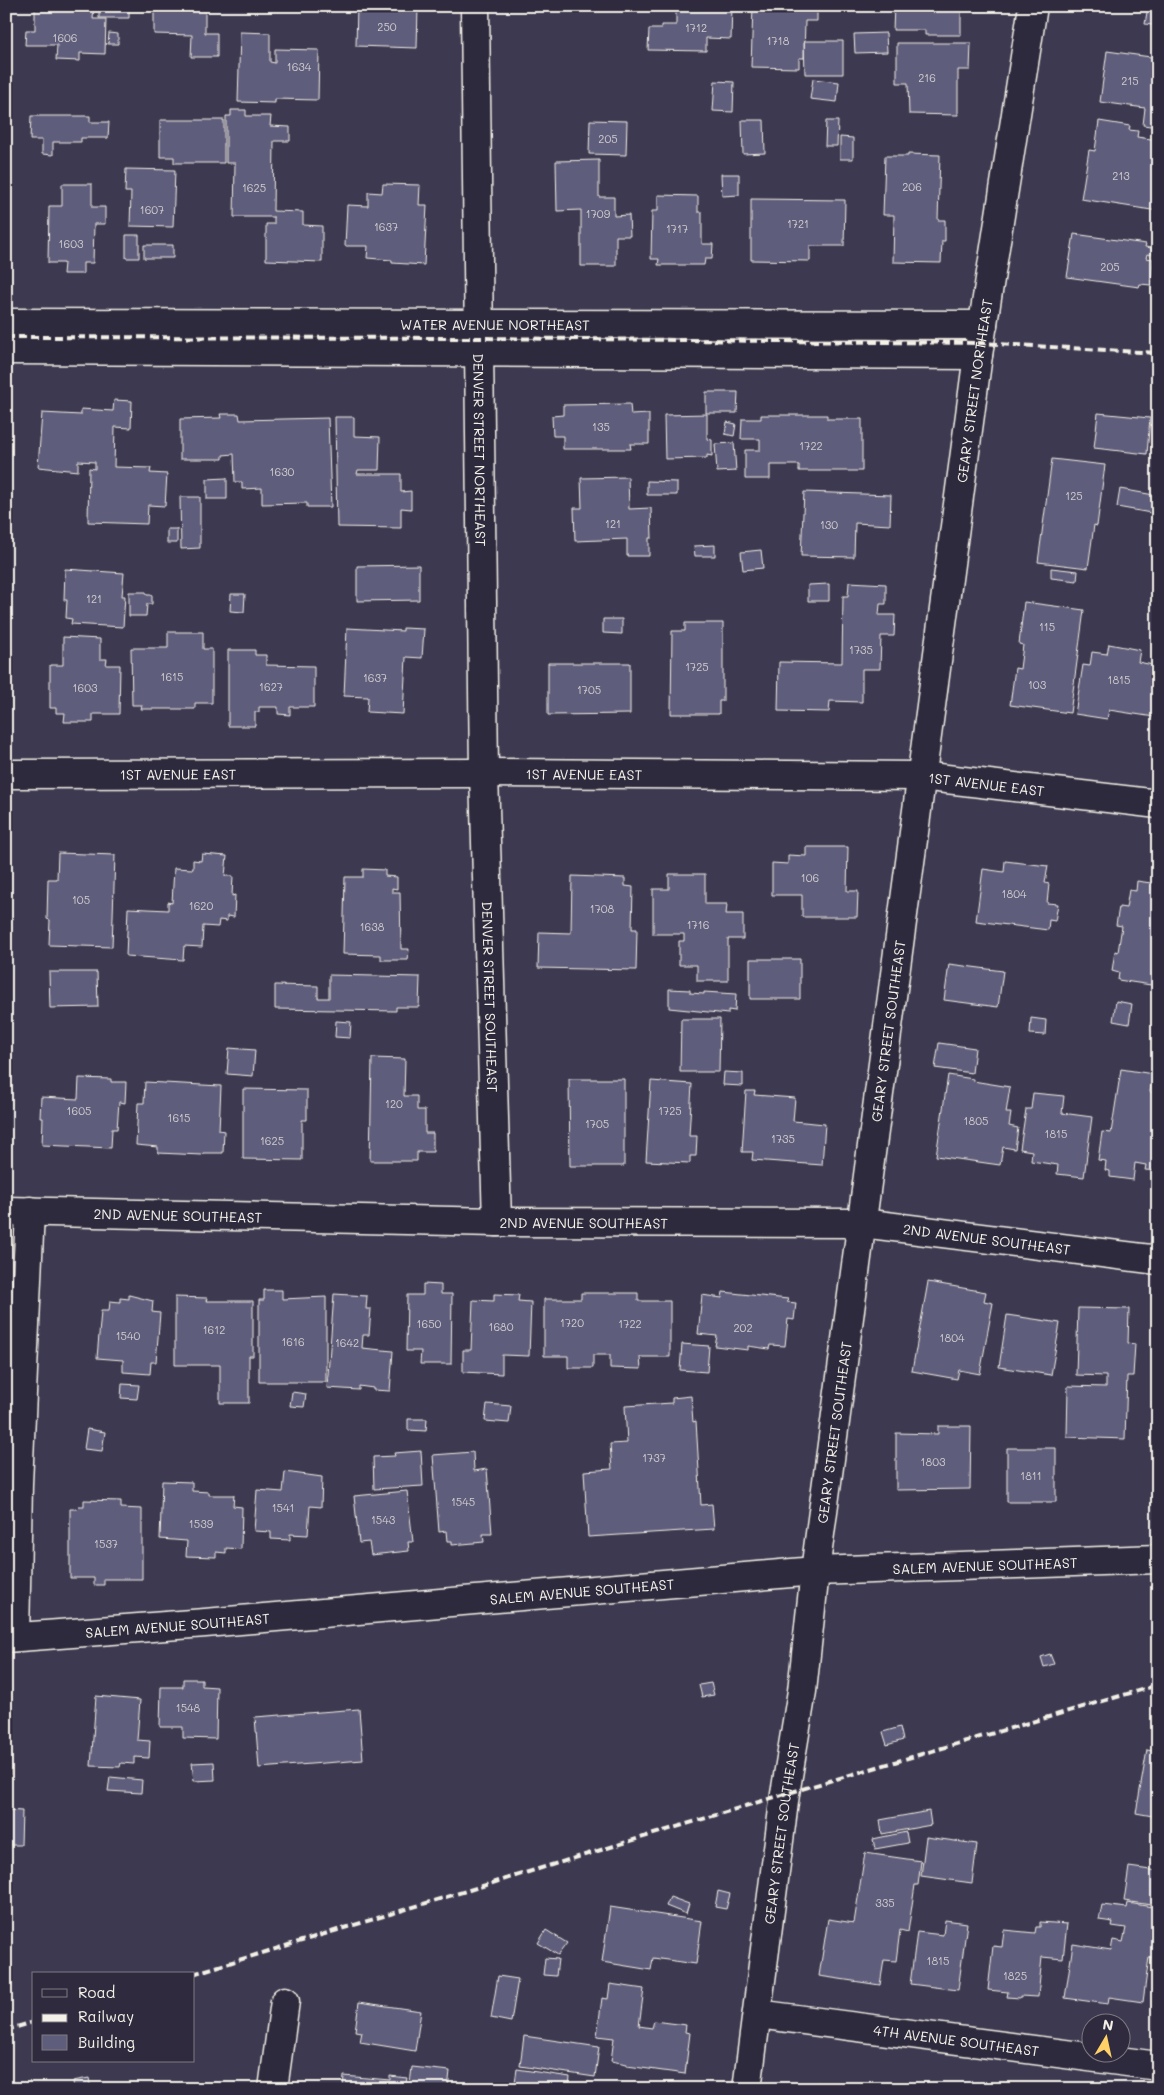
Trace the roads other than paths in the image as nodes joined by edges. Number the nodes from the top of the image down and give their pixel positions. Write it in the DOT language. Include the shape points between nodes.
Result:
graph roads {
  1 [pos="475,6"];
  2 [pos="1034,6"];
  3 [pos="6,323"];
  4 [pos="478,323"];
  5 [pos="983,325"];
  6 [pos="6,350"];
  7 [pos="479,351"];
  8 [pos="978,355"];
  9 [pos="484,773"];
  10 [pos="6,774"];
  11 [pos="921,776"];
  12 [pos="1158,804"];
  13 [pos="18,1211"];
  14 [pos="497,1222"];
  15 [pos="862,1223"];
  16 [pos="1158,1260"];
  17 [pos="1158,1559"];
  18 [pos="815,1570"];
  19 [pos="11,1638"];
  20 [pos="285,2001"];
  21 [pos="757,2014"];
  22 [pos="1158,2066"];
  23 [pos="273,2089"];
  24 [pos="748,2089"];
  1 -- 4 [label="street, DENVER STREET NORTHEAST"];
  2 -- 5 [label="street, GEARY STREET NORTHEAST"];
  3 -- 4 [label="street, WATER AVENUE NORTHEAST"];
  4 -- 5 [label="street, WATER AVENUE NORTHEAST"];
  4 -- 7 [label="street, DENVER STREET NORTHEAST"];
  5 -- 8 [label="street, GEARY STREET NORTHEAST"];
  6 -- 7 [label="street, WATER AVENUE NORTHEAST"];
  7 -- 8 [label="street, WATER AVENUE NORTHEAST"];
  7 -- 9 [label="street, DENVER STREET NORTHEAST"];
  8 -- 11 [label="street, GEARY STREET NORTHEAST"];
  9 -- 10 [label="street, 1ST AVENUE EAST"];
  9 -- 11 [label="street, 1ST AVENUE EAST"];
  9 -- 14 [label="street, DENVER STREET SOUTHEAST"];
  11 -- 12 [label="street, 1ST AVENUE EAST"];
  11 -- 15 [label="street, GEARY STREET SOUTHEAST"];
  13 -- 14 [label="street, 2ND AVENUE SOUTHEAST"];
  13 -- 19 [label="street" via="18,1484"];
  14 -- 15 [label="street, 2ND AVENUE SOUTHEAST"];
  15 -- 16 [label="street, 2ND AVENUE SOUTHEAST"];
  15 -- 18 [label="street, GEARY STREET SOUTHEAST"];
  17 -- 18 [label="street, SALEM AVENUE SOUTHEAST"];
  18 -- 19 [label="street, SALEM AVENUE SOUTHEAST"];
  18 -- 21 [label="street, GEARY STREET SOUTHEAST" via="802,1691 784,1794"];
  20 -- 23 [label="street"];
  21 -- 22 [label="street, 4TH AVENUE SOUTHEAST"];
  21 -- 24 [label="street, GEARY STREET SOUTHEAST"];
}
